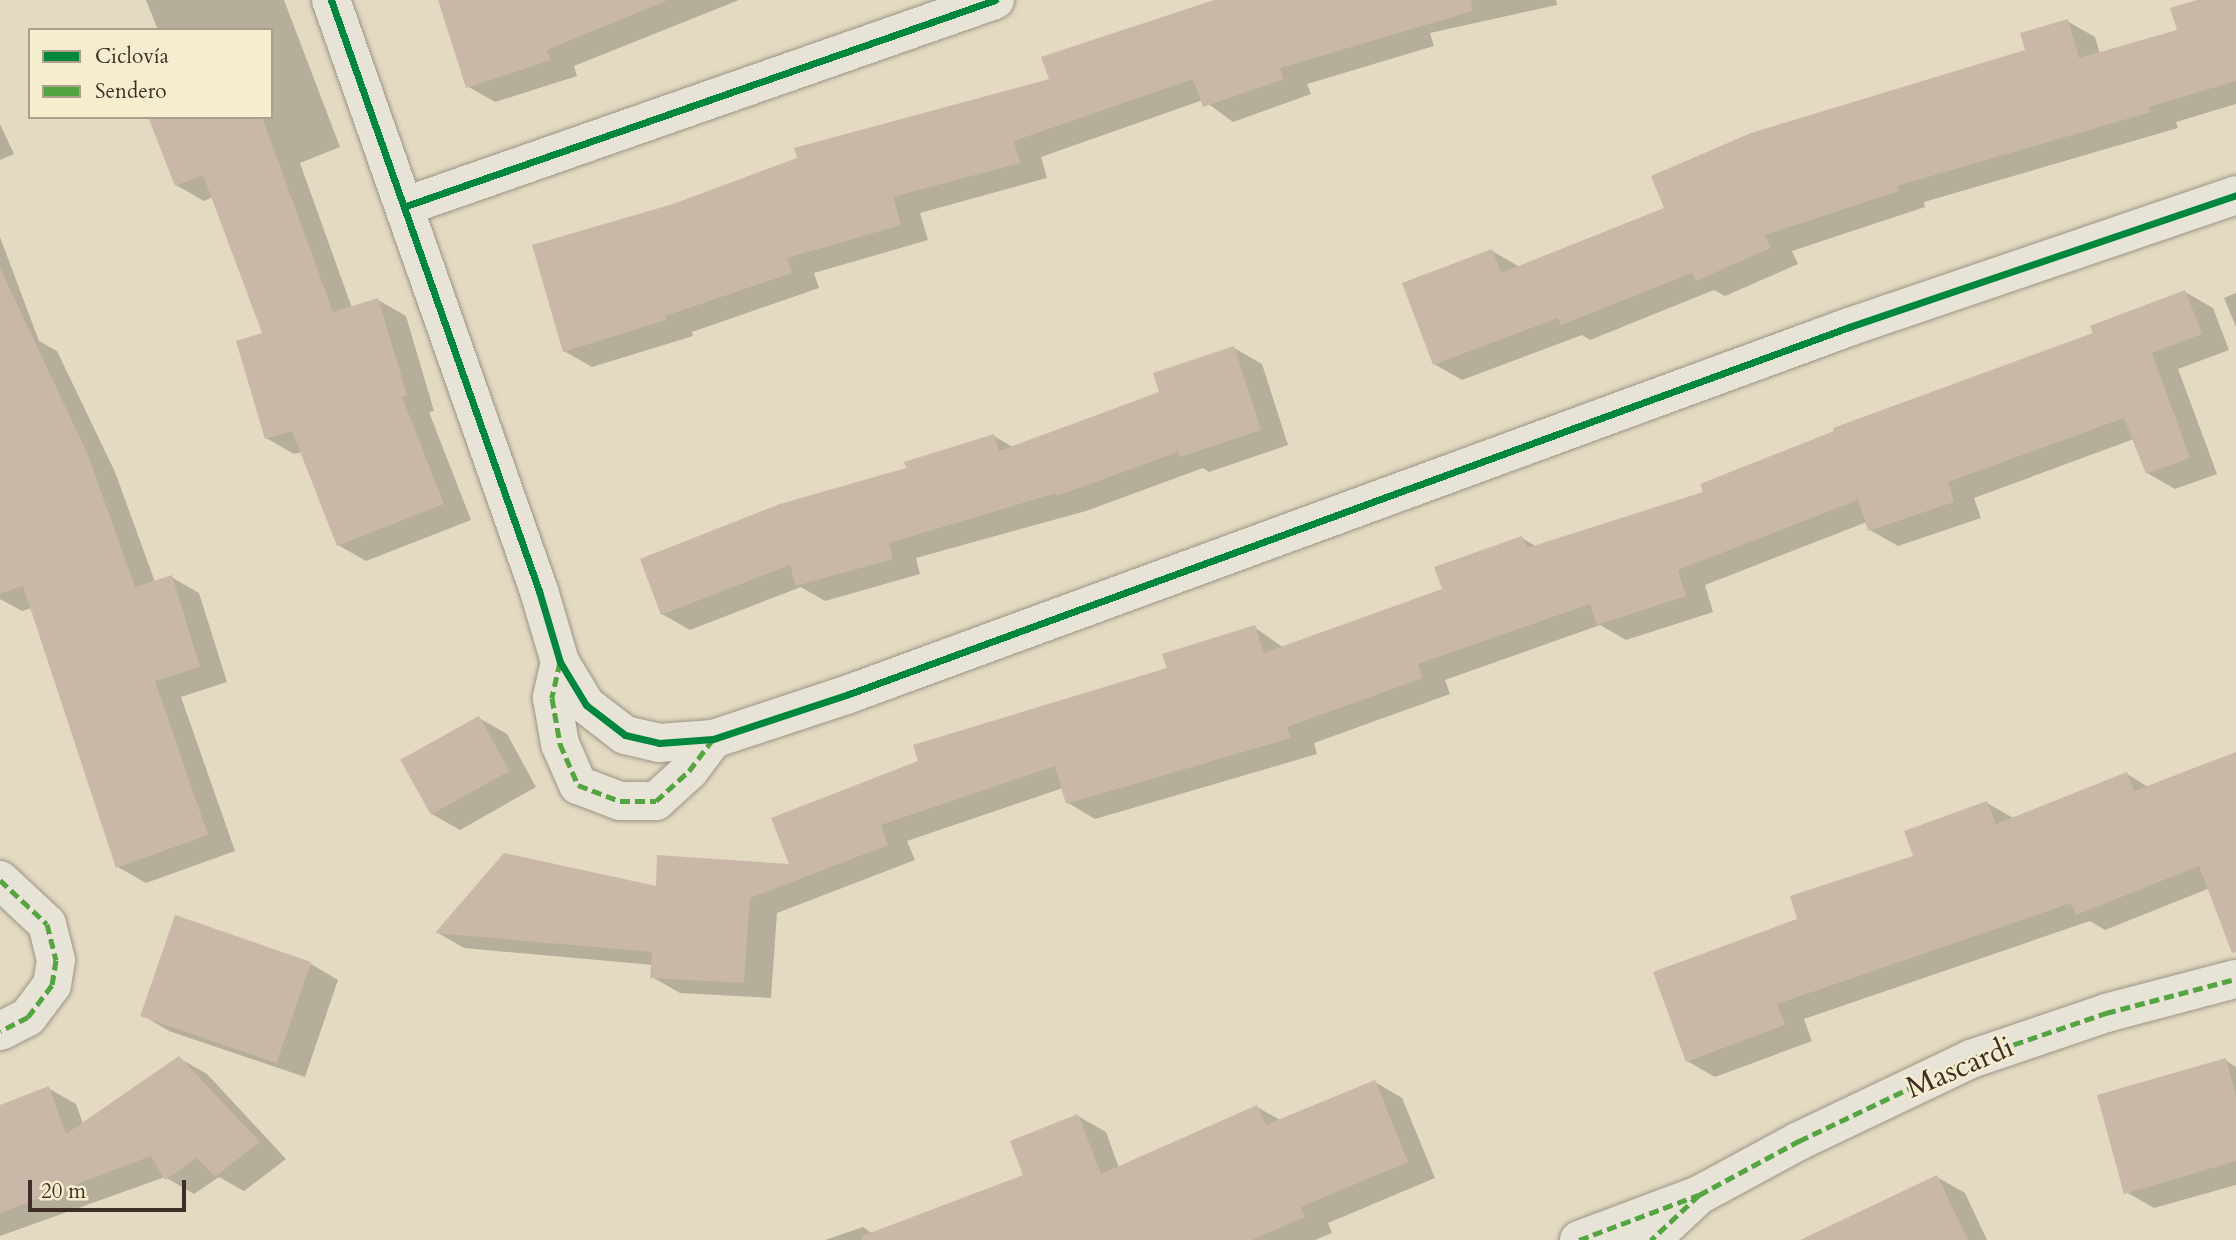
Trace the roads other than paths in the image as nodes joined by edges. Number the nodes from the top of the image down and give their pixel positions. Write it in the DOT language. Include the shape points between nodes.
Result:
graph roads {
  1 [pos="331,0"];
  2 [pos="989,1"];
  3 [pos="2236,195"];
  4 [pos="406,206"];
  5 [pos="560,662"];
  6 [pos="713,739"];
  7 [pos="0,880"];
  8 [pos="2236,979"];
  9 [pos="0,1031"];
  10 [pos="1699,1195"];
  11 [pos="1579,1240"];
  12 [pos="1651,1240"];
  1 -- 4 [label="street"];
  2 -- 4 [label="street"];
  3 -- 6 [label="street" via="1849,327"];
  4 -- 5 [label="street"];
  5 -- 6 [label="street" via="586,705 625,735 659,743"];
  5 -- 6 [label="street" via="552,698 560,744 578,785 620,801 656,801 689,771"];
  7 -- 9 [label="street" via="47,924 56,960 52,985 27,1017"];
  8 -- 10 [label="street, Mascardi" via="2106,1013 1971,1059 1799,1141"];
  10 -- 11 [label="street"];
  10 -- 12 [label="street"];
}
